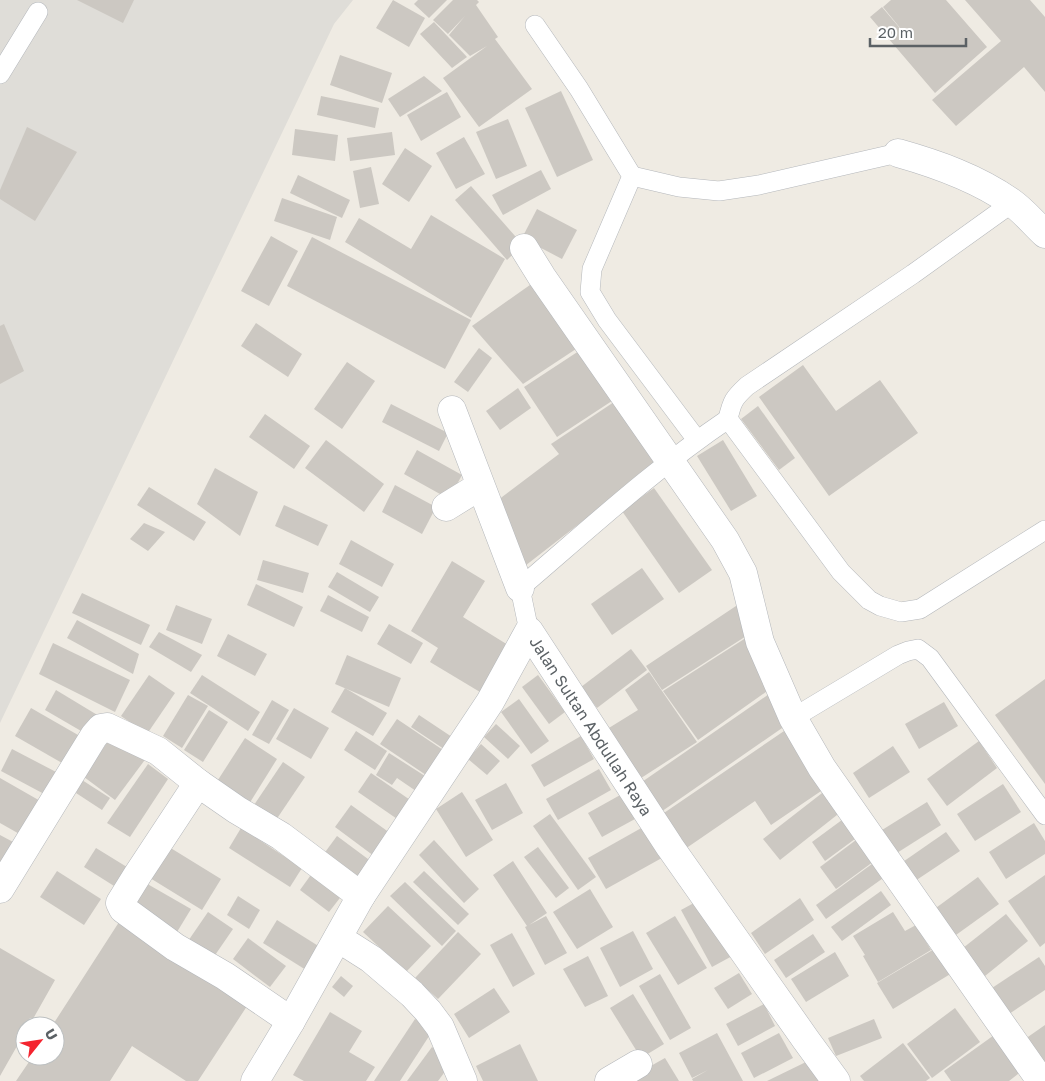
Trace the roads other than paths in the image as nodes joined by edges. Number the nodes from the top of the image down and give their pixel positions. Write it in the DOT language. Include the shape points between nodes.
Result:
graph roads {
  1 [pos="38,12"];
  2 [pos="535,25"];
  3 [pos="0,74"];
  4 [pos="898,152"];
  5 [pos="632,176"];
  6 [pos="1012,203"];
  7 [pos="1045,234"];
  8 [pos="524,248"];
  9 [pos="452,410"];
  10 [pos="728,419"];
  11 [pos="697,440"];
  12 [pos="670,461"];
  13 [pos="480,486"];
  14 [pos="446,507"];
  15 [pos="1045,530"];
  16 [pos="520,588"];
  17 [pos="529,630"];
  18 [pos="793,718"];
  19 [pos="198,783"];
  20 [pos="1045,815"];
  21 [pos="0,889"];
  22 [pos="361,896"];
  23 [pos="338,938"];
  24 [pos="291,1021"];
  25 [pos="638,1064"];
  26 [pos="255,1081"];
  27 [pos="463,1081"];
  28 [pos="609,1081"];
  29 [pos="836,1081"];
  30 [pos="1041,1081"];
  1 -- 3 [label="lane"];
  2 -- 5 [label="lane"];
  4 -- 5 [label="lane" via="759,185 719,191 679,187"];
  4 -- 6 [label="street" via="977,182"];
  5 -- 11 [label="lane" via="592,269 590,292 607,320"];
  6 -- 7 [label="street"];
  6 -- 10 [label="lane" via="747,386 731,404"];
  8 -- 12 [label="street"];
  9 -- 13 [label="street"];
  10 -- 11 [label="lane"];
  10 -- 15 [label="lane" via="841,572 869,600 880,606 901,612 920,609"];
  11 -- 12 [label="lane"];
  12 -- 16 [label="lane"];
  12 -- 18 [label="street" via="725,540 743,573 760,642"];
  13 -- 14 [label="street"];
  13 -- 16 [label="street"];
  16 -- 17 [label="lane"];
  17 -- 22 [label="street, Jalan Sultan Abdullah Raya" via="490,702"];
  17 -- 29 [label="street, Jalan Sultan Abdullah Raya" via="670,848"];
  18 -- 20 [label="lane" via="898,655 918,649 930,658"];
  18 -- 30 [label="street" via="822,768"];
  19 -- 21 [label="street" via="158,752 107,727 101,728"];
  19 -- 22 [label="street" via="281,836"];
  19 -- 24 [label="street" via="120,903 123,909 175,947"];
  22 -- 23 [label="street, Jalan Sultan Abdullah Raya"];
  23 -- 24 [label="street, Jalan Sultan Abdullah Raya"];
  23 -- 27 [label="street" via="371,959 428,1011 440,1027"];
  24 -- 26 [label="street, Jalan Sultan Abdullah Raya"];
  25 -- 28 [label="street"];
}
